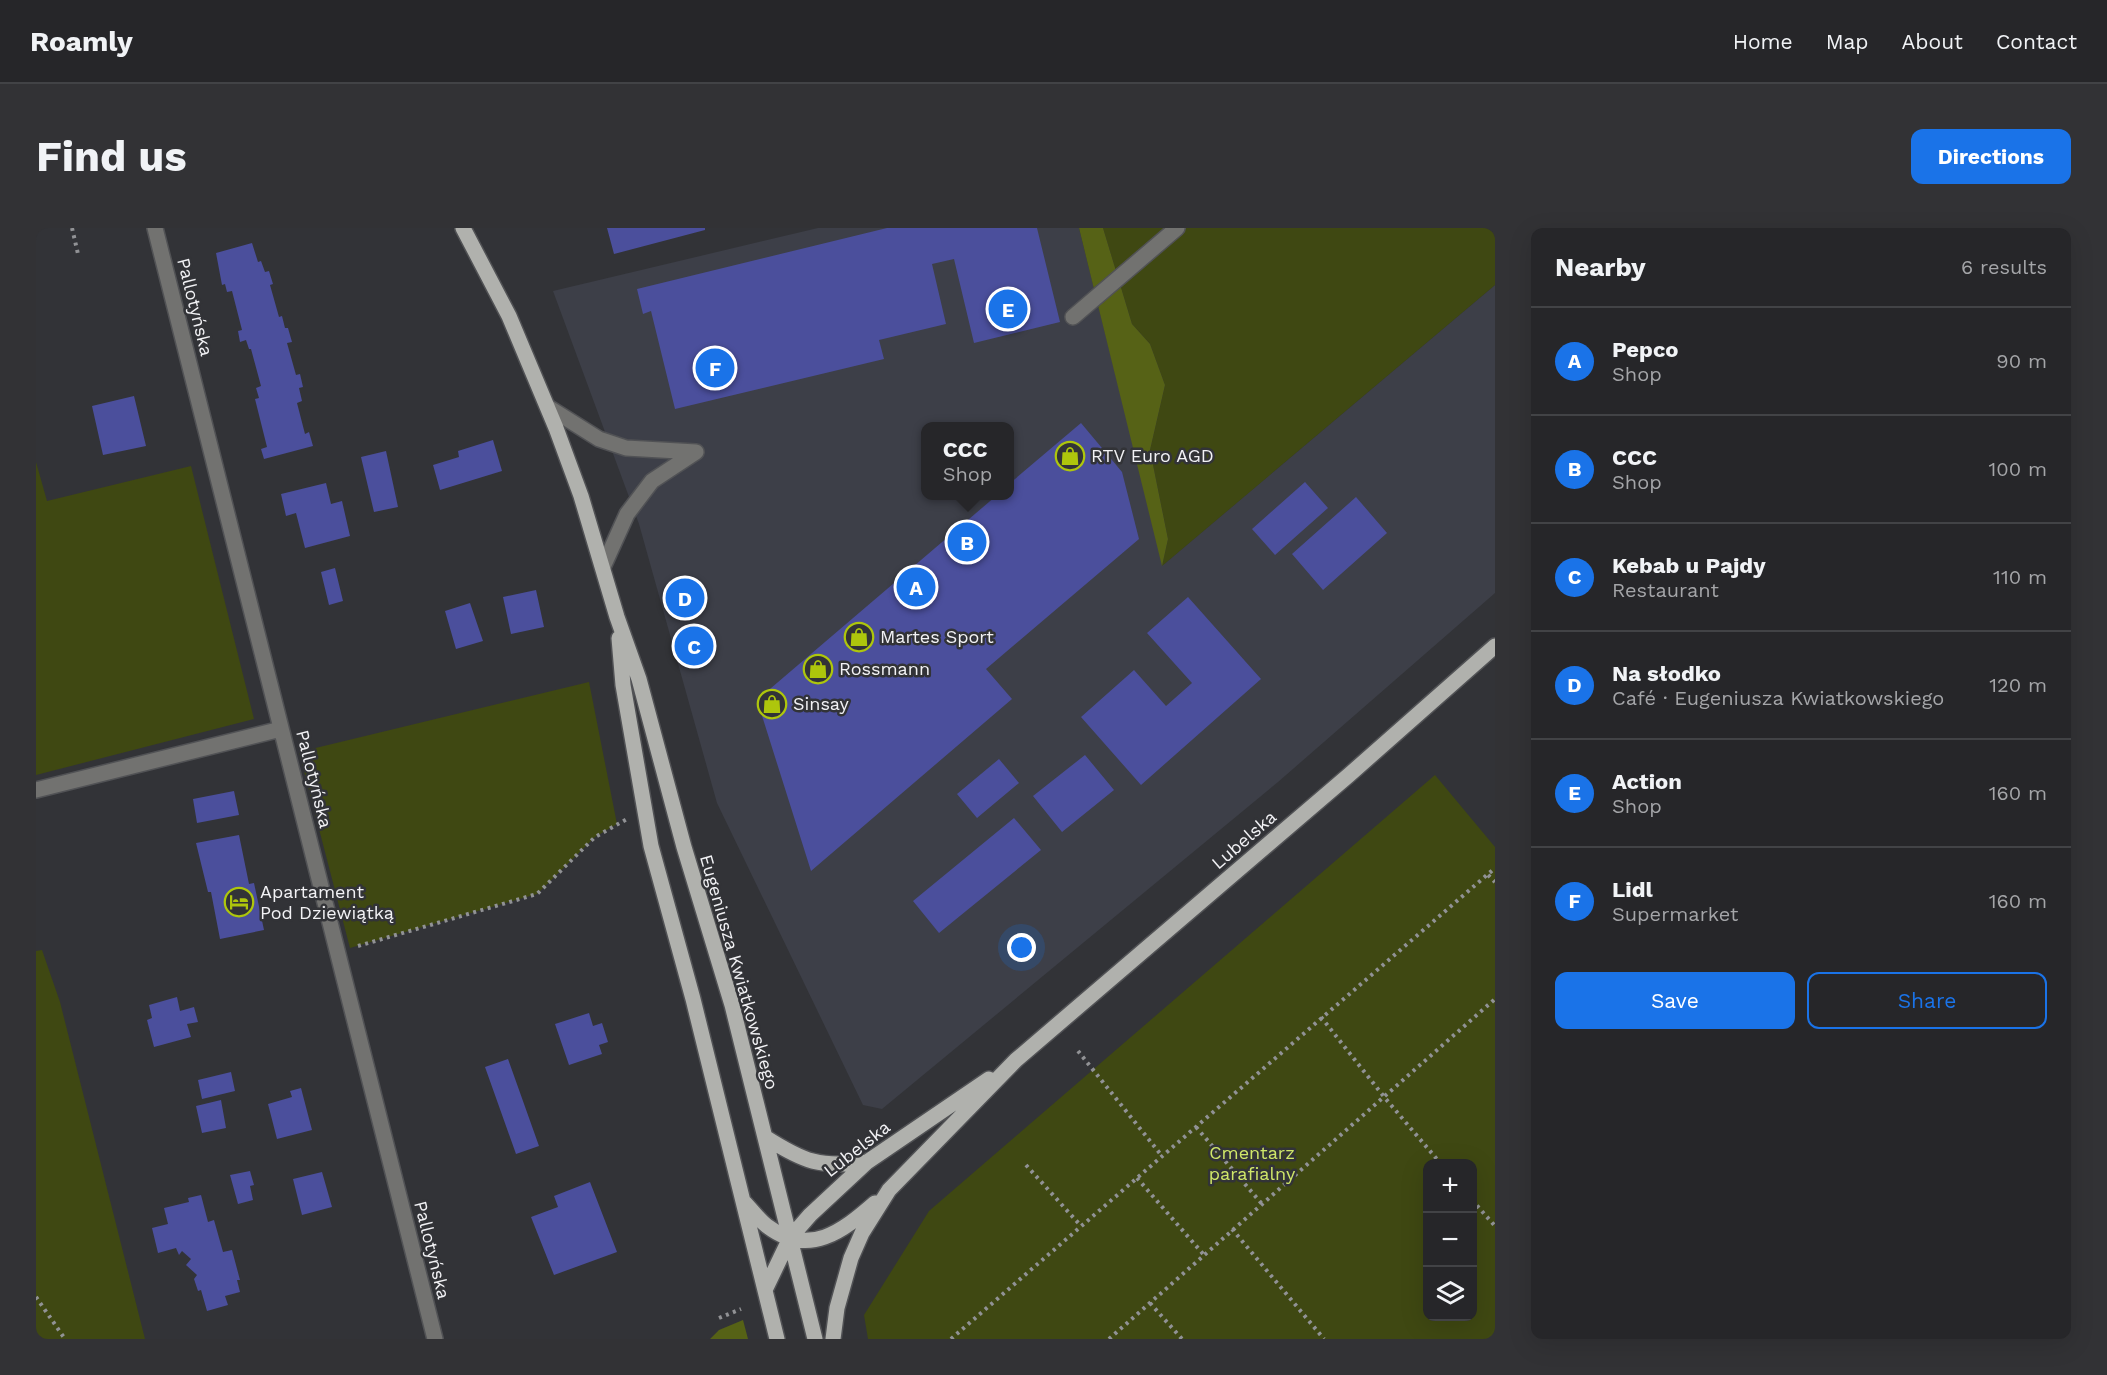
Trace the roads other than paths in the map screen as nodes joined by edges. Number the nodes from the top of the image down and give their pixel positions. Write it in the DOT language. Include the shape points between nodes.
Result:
graph roads {
  1 [pos="155,228"];
  2 [pos="463,228"];
  3 [pos="1177,228"];
  4 [pos="1073,317"];
  5 [pos="548,407"];
  6 [pos="603,567"];
  7 [pos="617,618"];
  8 [pos="1495,646"];
  9 [pos="281,729"];
  10 [pos="36,790"];
  11 [pos="1016,1060"];
  12 [pos="765,1137"];
  13 [pos="867,1162"];
  14 [pos="889,1190"];
  15 [pos="742,1200"];
  16 [pos="790,1238"];
  17 [pos="765,1290"];
  18 [pos="435,1339"];
  19 [pos="777,1339"];
  20 [pos="815,1339"];
  21 [pos="833,1339"];
  1 -- 9 [label="street, Pallotyńska"];
  2 -- 5 [label="main road, Eugeniusza Kwiatkowskiego" via="504,306"];
  3 -- 4 [label="street"];
  5 -- 6 [label="main road, Eugeniusza Kwiatkowskiego"];
  5 -- 6 [label="street" via="599,439 626,448 696,452 652,481 627,514"];
  6 -- 7 [label="main road, Eugeniusza Kwiatkowskiego"];
  7 -- 12 [label="main road, Eugeniusza Kwiatkowskiego" via="639,679 684,848 732,1005"];
  7 -- 15 [label="main road, Eugeniusza Kwiatkowskiego" via="622,685 651,846"];
  8 -- 11 [label="main road, Lubelska"];
  9 -- 10 [label="street"];
  9 -- 18 [label="street, Pallotyńska"];
  11 -- 13 [label="main road, Lubelska"];
  11 -- 14 [label="main road, Lubelska"];
  12 -- 13 [label="main road" via="812,1162"];
  12 -- 16 [label="main road, Eugeniusza Kwiatkowskiego"];
  13 -- 16 [label="main road, Lubelska"];
  14 -- 16 [label="main road, Lubelska" via="853,1222 828,1237 804,1241"];
  14 -- 21 [label="main road, Lubelska" via="851,1258"];
  15 -- 16 [label="main road, Lubelska" via="767,1226"];
  15 -- 17 [label="main road, Eugeniusza Kwiatkowskiego"];
  16 -- 17 [label="main road, Lubelska"];
  16 -- 20 [label="main road, Eugeniusza Kwiatkowskiego"];
  17 -- 19 [label="main road, Eugeniusza Kwiatkowskiego"];
}
